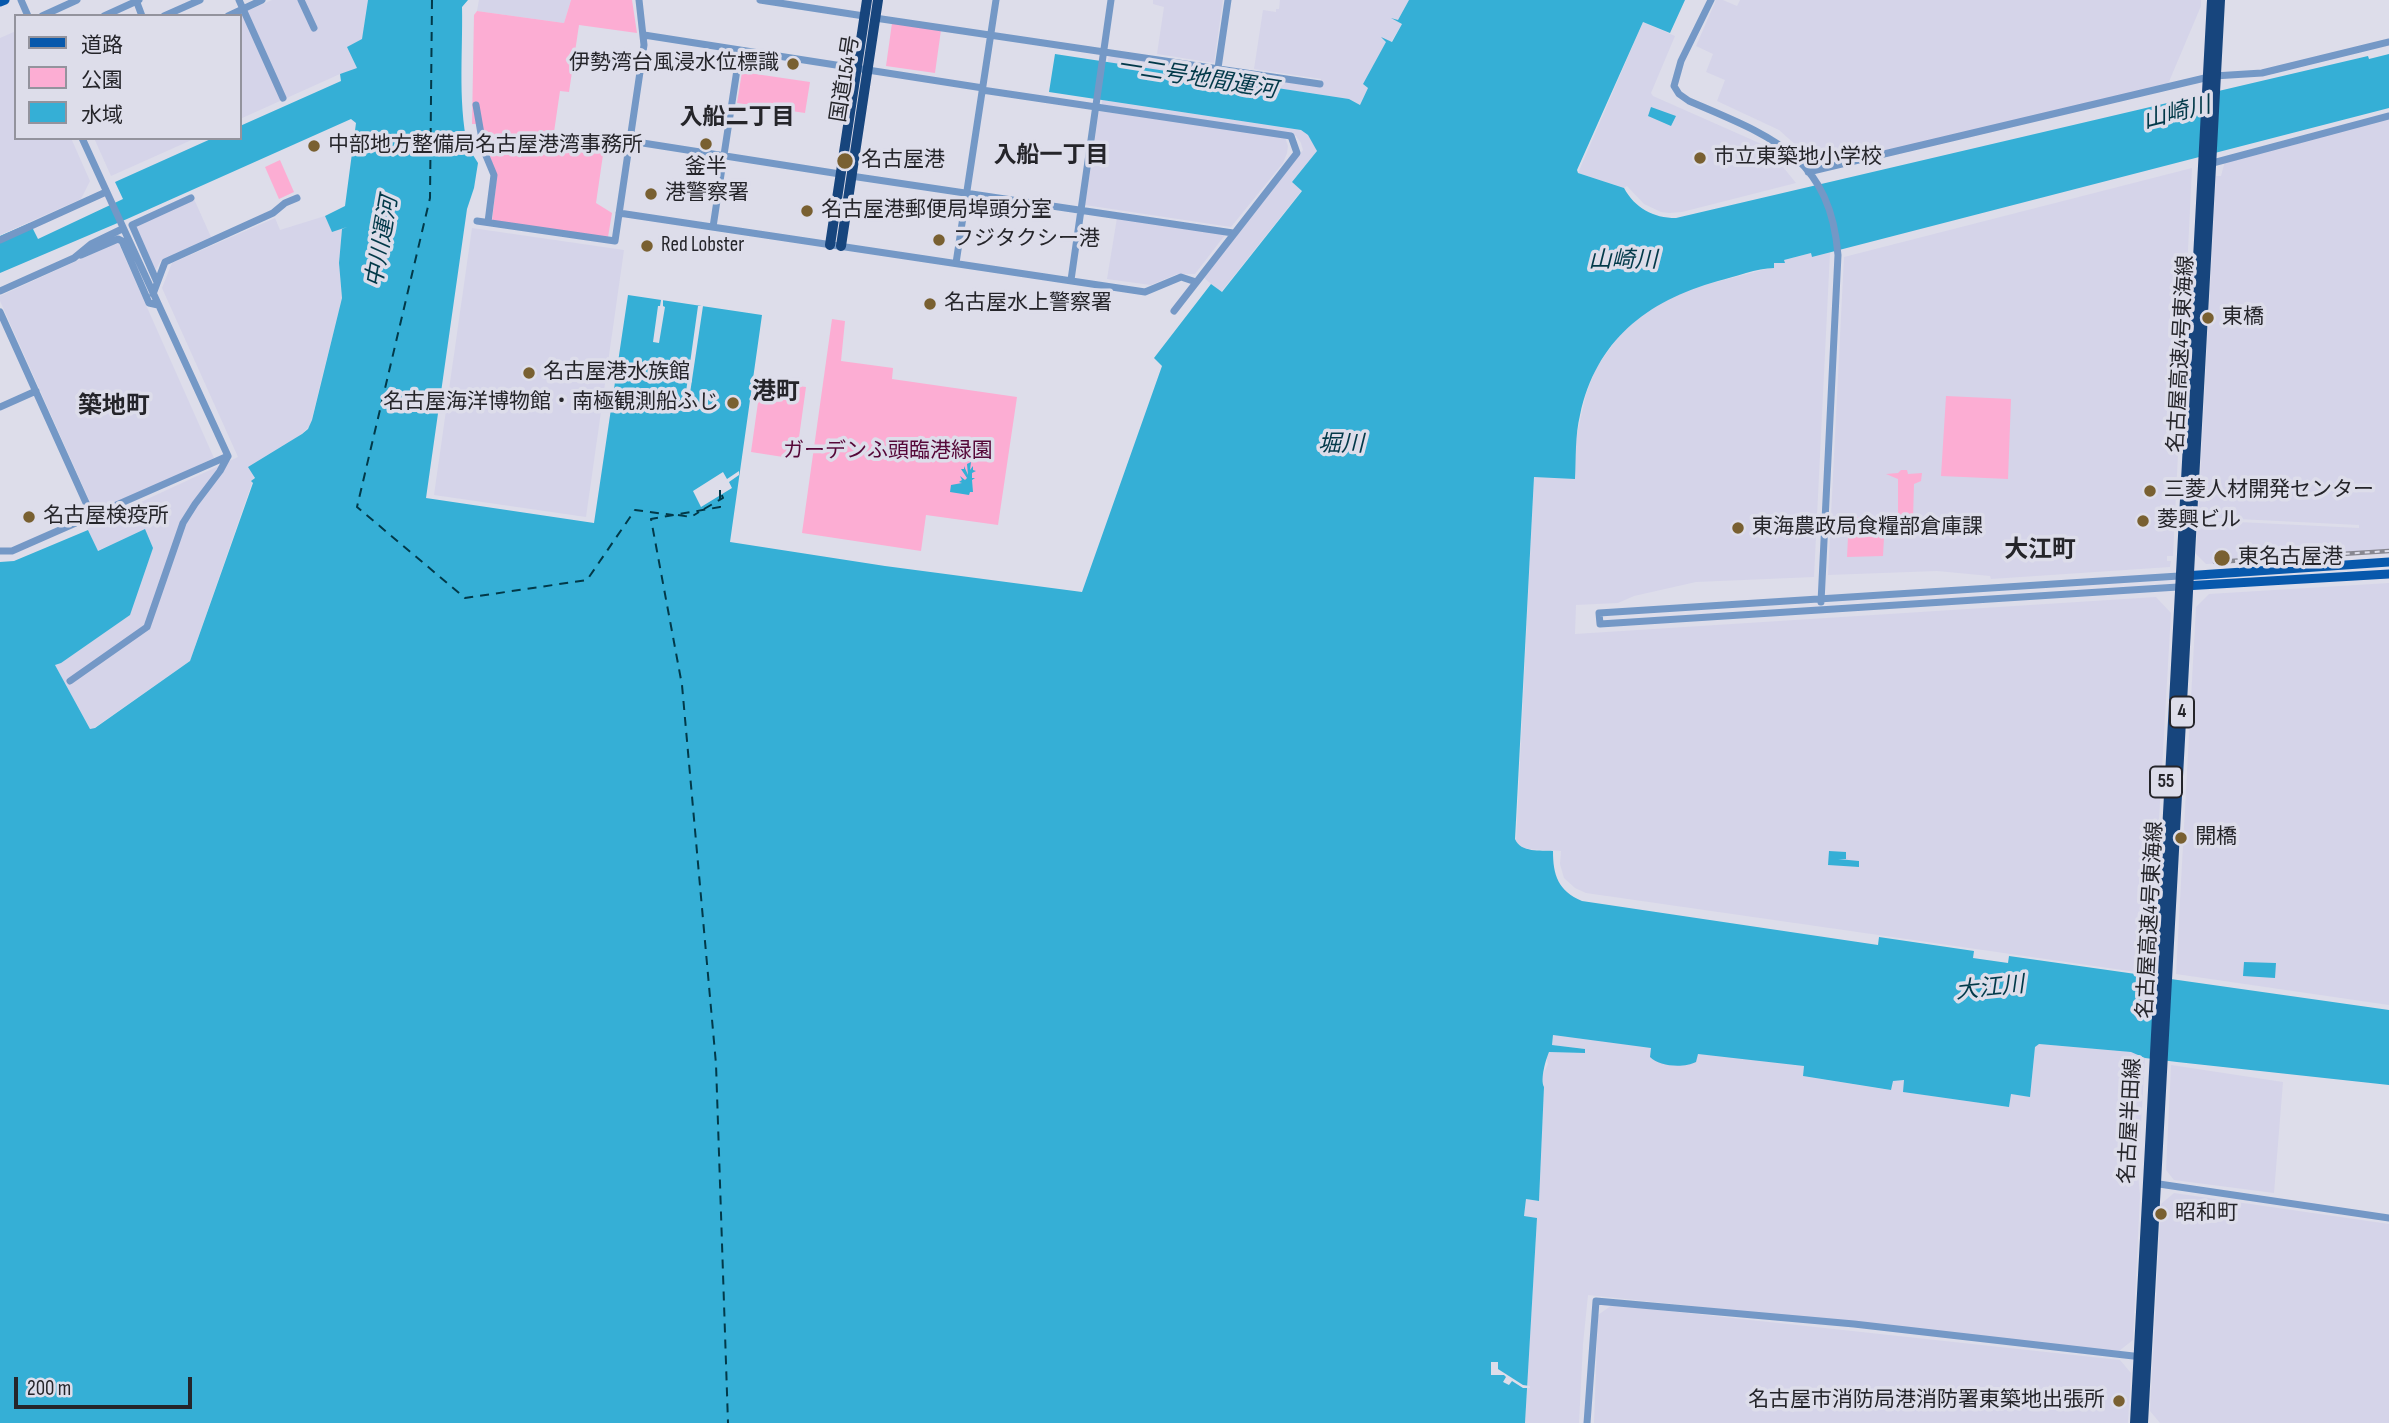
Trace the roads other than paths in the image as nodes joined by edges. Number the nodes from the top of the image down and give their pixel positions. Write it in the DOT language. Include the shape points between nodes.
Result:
graph roads {
  1 [pos="78,0"];
  2 [pos="137,0"];
  3 [pos="200,0"];
  4 [pos="239,0"];
  5 [pos="262,0"];
  6 [pos="302,0"];
  7 [pos="639,0"];
  8 [pos="760,0"];
  9 [pos="867,0"];
  10 [pos="878,0"];
  11 [pos="996,0"];
  12 [pos="1111,0"];
  13 [pos="1228,0"];
  14 [pos="1710,0"];
  15 [pos="2218,0"];
  16 [pos="803,3"];
  17 [pos="243,9"];
  18 [pos="46,14"];
  19 [pos="108,14"];
  20 [pos="168,14"];
  21 [pos="232,14"];
  22 [pos="870,17"];
  23 [pos="314,28"];
  24 [pos="644,35"];
  25 [pos="991,35"];
  26 [pos="2389,43"];
  27 [pos="740,50"];
  28 [pos="1103,54"];
  29 [pos="856,67"];
  30 [pos="1218,68"];
  31 [pos="867,69"];
  32 [pos="2212,79"];
  33 [pos="1320,84"];
  34 [pos="983,89"];
  35 [pos="283,98"];
  36 [pos="1096,104"];
  37 [pos="476,105"];
  38 [pos="2389,116"];
  39 [pos="83,140"];
  40 [pos="629,141"];
  41 [pos="724,156"];
  42 [pos="2208,161"];
  43 [pos="1808,172"];
  44 [pos="846,175"];
  45 [pos="106,192"];
  46 [pos="967,193"];
  47 [pos="191,198"];
  48 [pos="298,198"];
  49 [pos="1081,209"];
  50 [pos="619,213"];
  51 [pos="477,220"];
  52 [pos="488,222"];
  53 [pos="713,227"];
  54 [pos="122,229"];
  55 [pos="1233,233"];
  56 [pos="0,240"];
  57 [pos="835,245"];
  58 [pos="74,258"];
  59 [pos="957,263"];
  60 [pos="1071,280"];
  61 [pos="157,282"];
  62 [pos="1196,282"];
  63 [pos="0,291"];
  64 [pos="153,294"];
  65 [pos="158,305"];
  66 [pos="1174,311"];
  67 [pos="0,312"];
  68 [pos="36,391"];
  69 [pos="0,407"];
  70 [pos="228,456"];
  71 [pos="92,516"];
  72 [pos="0,551"];
  73 [pos="2389,562"];
  74 [pos="2389,574"];
  75 [pos="2183,576"];
  76 [pos="2182,587"];
  77 [pos="1821,599"];
  78 [pos="1820,610"];
  79 [pos="70,681"];
  80 [pos="2159,1184"];
  81 [pos="2389,1218"];
  82 [pos="2134,1357"];
  83 [pos="2150,1357"];
  84 [pos="1587,1423"];
  85 [pos="2133,1423"];
  86 [pos="2145,1423"];
  1 -- 18 [label="street"];
  2 -- 19 [label="street"];
  3 -- 20 [label="street"];
  4 -- 17 [label="street"];
  5 -- 17 [label="street"];
  6 -- 23 [label="street"];
  7 -- 24 [label="street"];
  8 -- 16 [label="street"];
  9 -- 22 [label="highway, 国道154号"];
  10 -- 22 [label="highway, 国道154号"];
  11 -- 25 [label="street"];
  12 -- 28 [label="street"];
  13 -- 30 [label="street"];
  14 -- 43 [label="street" via="1674,86 1689,101 1770,137"];
  15 -- 32 [label="main road, 名古屋半田線"];
  15 -- 85 [label="highway, 名古屋高速4号東海線 / 4, bridge"];
  15 -- 86 [label="highway, 名古屋高速4号東海線 / 4, bridge"];
  16 -- 22 [label="street"];
  17 -- 21 [label="street"];
  17 -- 35 [label="street"];
  22 -- 25 [label="street"];
  22 -- 29 [label="highway, 国道154号"];
  22 -- 31 [label="highway, 国道154号"];
  24 -- 27 [label="street"];
  24 -- 40 [label="street"];
  25 -- 28 [label="street"];
  25 -- 34 [label="street"];
  26 -- 32 [label="street" via="2262,73"];
  27 -- 29 [label="street"];
  27 -- 41 [label="street"];
  28 -- 30 [label="street"];
  28 -- 36 [label="street"];
  29 -- 31 [label="street"];
  29 -- 44 [label="highway, 国道154号"];
  30 -- 33 [label="street"];
  31 -- 34 [label="street"];
  31 -- 44 [label="highway, 国道154号"];
  32 -- 42 [label="main road, 名古屋半田線, bridge"];
  32 -- 43 [label="street"];
  34 -- 36 [label="street"];
  34 -- 46 [label="street"];
  36 -- 49 [label="street"];
  36 -- 55 [label="street" via="1291,136 1297,153"];
  37 -- 52 [label="street" via="484,151 494,175"];
  38 -- 42 [label="street"];
  39 -- 45 [label="street"];
  40 -- 41 [label="street"];
  40 -- 50 [label="street"];
  41 -- 44 [label="street"];
  41 -- 53 [label="street"];
  42 -- 75 [label="main road, 名古屋半田線"];
  43 -- 77 [label="street" via="1832,217 1838,255"];
  44 -- 46 [label="street"];
  44 -- 57 [label="highway, 国道154号"];
  45 -- 54 [label="street"];
  45 -- 56 [label="street"];
  46 -- 49 [label="street"];
  46 -- 59 [label="street"];
  47 -- 61 [label="street" via="132,225"];
  48 -- 61 [label="street" via="273,214 165,262"];
  49 -- 55 [label="street"];
  49 -- 60 [label="street"];
  50 -- 52 [label="street" via="615,240"];
  50 -- 53 [label="street"];
  51 -- 52 [label="street"];
  53 -- 57 [label="street"];
  54 -- 58 [label="street"];
  54 -- 64 [label="street"];
  55 -- 62 [label="street"];
  57 -- 59 [label="street"];
  58 -- 63 [label="street"];
  58 -- 65 [label="street" via="118,239 149,303"];
  59 -- 60 [label="street"];
  60 -- 62 [label="street" via="1145,292 1181,277"];
  61 -- 64 [label="street"];
  62 -- 66 [label="street"];
  64 -- 65 [label="street"];
  65 -- 70 [label="street"];
  67 -- 68 [label="street"];
  68 -- 69 [label="street"];
  68 -- 71 [label="street"];
  70 -- 71 [label="street"];
  70 -- 79 [label="street" via="183,523 147,627"];
  71 -- 72 [label="street" via="12,551"];
  73 -- 75 [label="main road"];
  74 -- 76 [label="main road"];
  75 -- 76 [label="main road, 名古屋半田線 / 55"];
  75 -- 77 [label="street"];
  76 -- 78 [label="street"];
  76 -- 80 [label="main road, 名古屋半田線 / 55, bridge" via="2182,748"];
  76 -- 82 [label="main road, 名古屋半田線 / 55, bridge" via="2167,747"];
  77 -- 78 [label="street"];
  77 -- 78 [label="street" via="1599,613 1600,624"];
  80 -- 81 [label="street"];
  80 -- 83 [label="main road, 名古屋半田線 / 55"];
  82 -- 83 [label="street"];
  82 -- 84 [label="street" via="1854,1324 1596,1301"];
  82 -- 85 [label="main road, 名古屋半田線 / 55"];
  83 -- 86 [label="main road, 名古屋半田線 / 55"];
}
